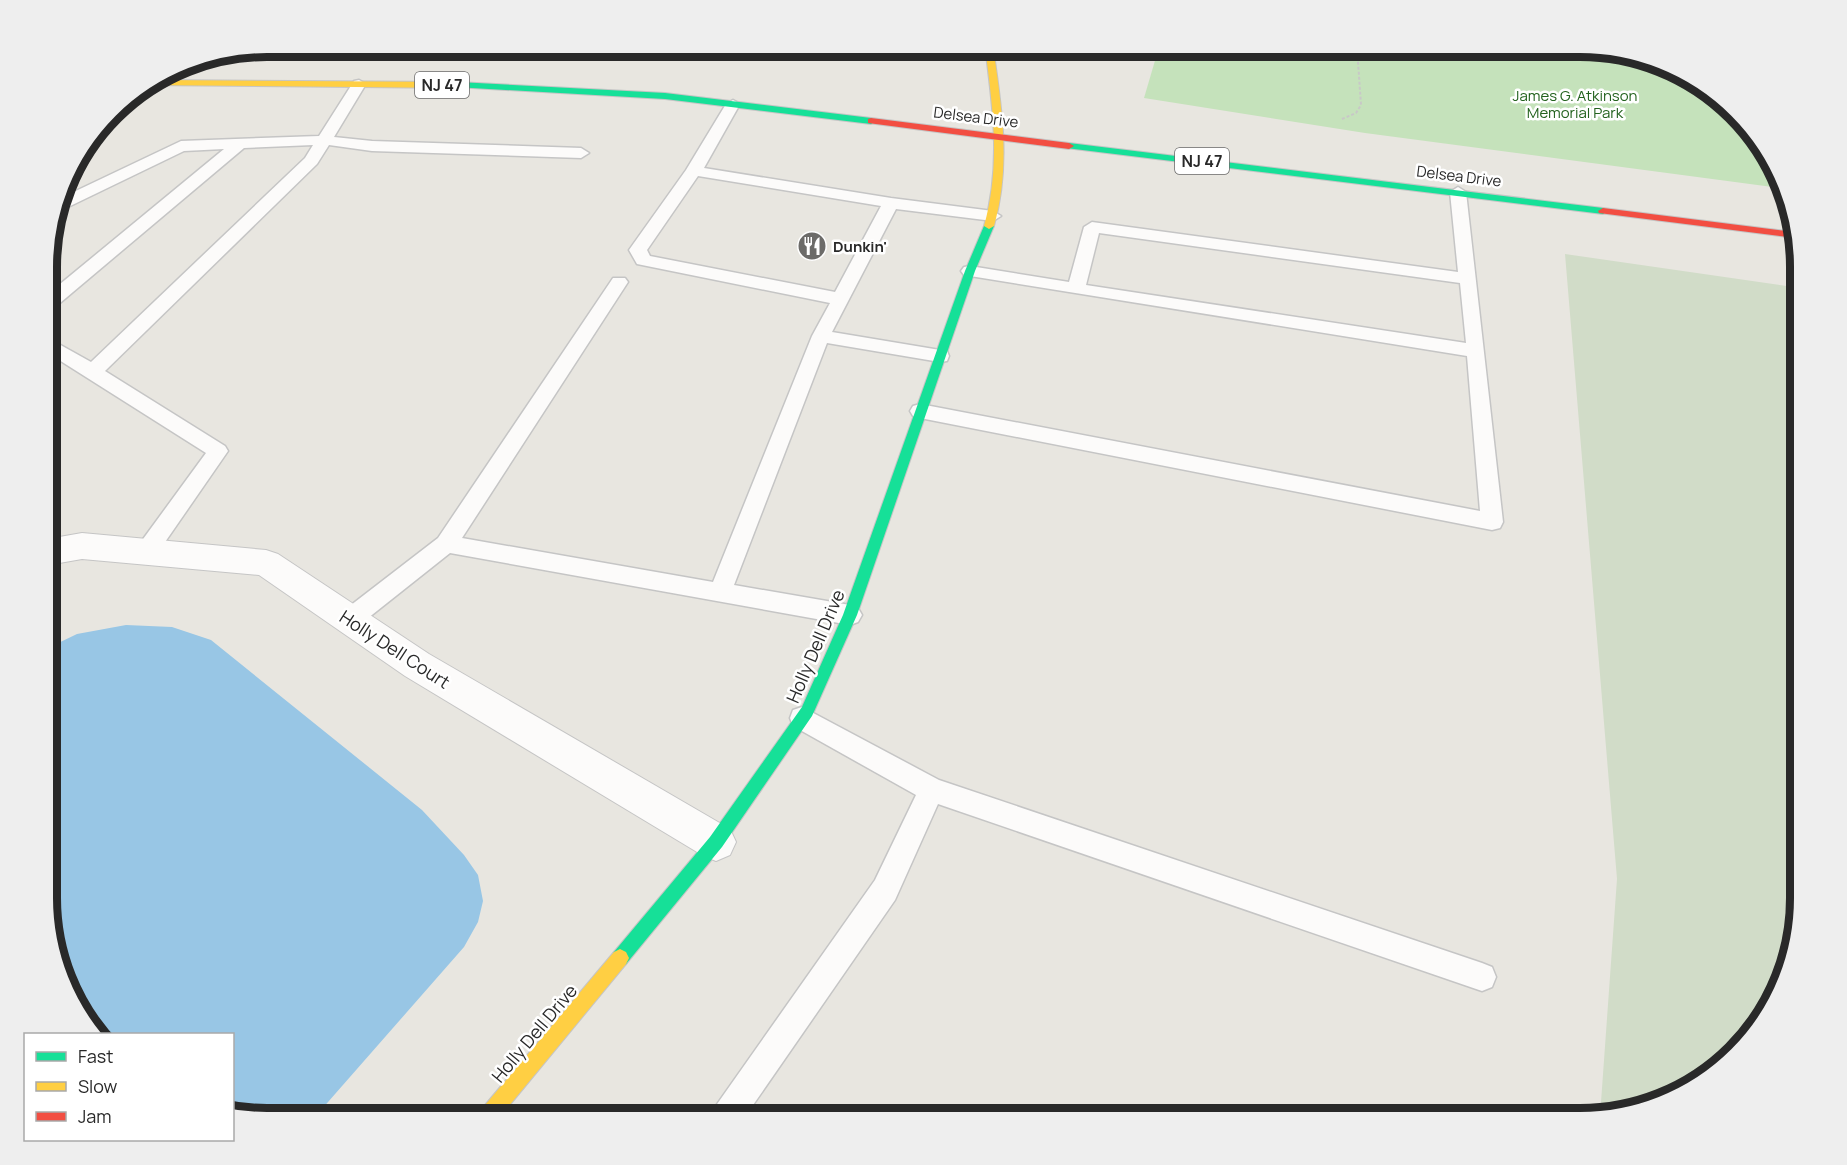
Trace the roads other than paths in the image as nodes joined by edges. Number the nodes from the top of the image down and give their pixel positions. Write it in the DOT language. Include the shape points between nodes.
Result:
graph roads {
  1 [pos="990,57"];
  2 [pos="166,83"];
  3 [pos="359,84"];
  4 [pos="733,104"];
  5 [pos="1000,137"];
  6 [pos="324,140"];
  7 [pos="239,144"];
  8 [pos="580,153"];
  9 [pos="694,171"];
  10 [pos="1458,192"];
  11 [pos="68,201"];
  12 [pos="891,203"];
  13 [pos="993,216"];
  14 [pos="1787,234"];
  15 [pos="970,271"];
  16 [pos="1468,279"];
  17 [pos="619,282"];
  18 [pos="1076,289"];
  19 [pos="57,296"];
  20 [pos="840,299"];
  21 [pos="821,336"];
  22 [pos="57,350"];
  23 [pos="1476,351"];
  24 [pos="940,356"];
  25 [pos="92,372"];
  26 [pos="920,411"];
  27 [pos="446,544"];
  28 [pos="57,550"];
  29 [pos="146,552"];
  30 [pos="721,591"];
  31 [pos="849,615"];
  32 [pos="350,619"];
  33 [pos="802,718"];
  34 [pos="932,790"];
  35 [pos="716,842"];
  36 [pos="1482,977"];
  37 [pos="495,1108"];
  38 [pos="733,1108"];
  1 -- 5 [label="main road, Holly Dell Drive"];
  2 -- 3 [label="main road, Delsea Drive / NJ 47"];
  3 -- 4 [label="main road, Delsea Drive / NJ 47" via="491,85 621,92"];
  3 -- 6 [label="lane"];
  4 -- 5 [label="main road, Delsea Drive / NJ 47"];
  4 -- 9 [label="lane"];
  5 -- 10 [label="main road, Delsea Drive / NJ 47"];
  5 -- 13 [label="main road, Holly Dell Drive" via="1000,179"];
  6 -- 7 [label="lane"];
  6 -- 8 [label="lane" via="372,146"];
  6 -- 25 [label="lane" via="311,161"];
  7 -- 11 [label="lane" via="182,146"];
  7 -- 19 [label="lane"];
  9 -- 12 [label="lane"];
  9 -- 20 [label="lane" via="638,250 644,260"];
  10 -- 14 [label="main road, Delsea Drive / NJ 47"];
  10 -- 16 [label="lane"];
  12 -- 13 [label="lane"];
  12 -- 20 [label="lane"];
  13 -- 15 [label="main road, Holly Dell Drive"];
  15 -- 18 [label="lane"];
  15 -- 24 [label="main road, Holly Dell Drive"];
  16 -- 18 [label="lane" via="1092,227"];
  16 -- 23 [label="lane"];
  17 -- 27 [label="lane"];
  18 -- 23 [label="lane"];
  20 -- 21 [label="lane"];
  21 -- 24 [label="lane"];
  21 -- 30 [label="lane"];
  22 -- 25 [label="lane"];
  23 -- 26 [label="lane" via="1492,522"];
  24 -- 26 [label="main road, Holly Dell Drive"];
  25 -- 29 [label="lane" via="218,451"];
  26 -- 31 [label="main road, Holly Dell Drive"];
  27 -- 30 [label="lane"];
  27 -- 32 [label="lane"];
  28 -- 29 [label="street, Holly Dell Court" via="82,546"];
  29 -- 32 [label="street, Holly Dell Court" via="266,563"];
  30 -- 31 [label="lane"];
  31 -- 33 [label="main road, Holly Dell Drive"];
  32 -- 35 [label="street, Holly Dell Court" via="417,665"];
  33 -- 34 [label="lane"];
  33 -- 35 [label="main road, Holly Dell Drive"];
  34 -- 36 [label="lane"];
  34 -- 38 [label="lane" via="885,890"];
  35 -- 37 [label="main road, Holly Dell Drive"];
}
